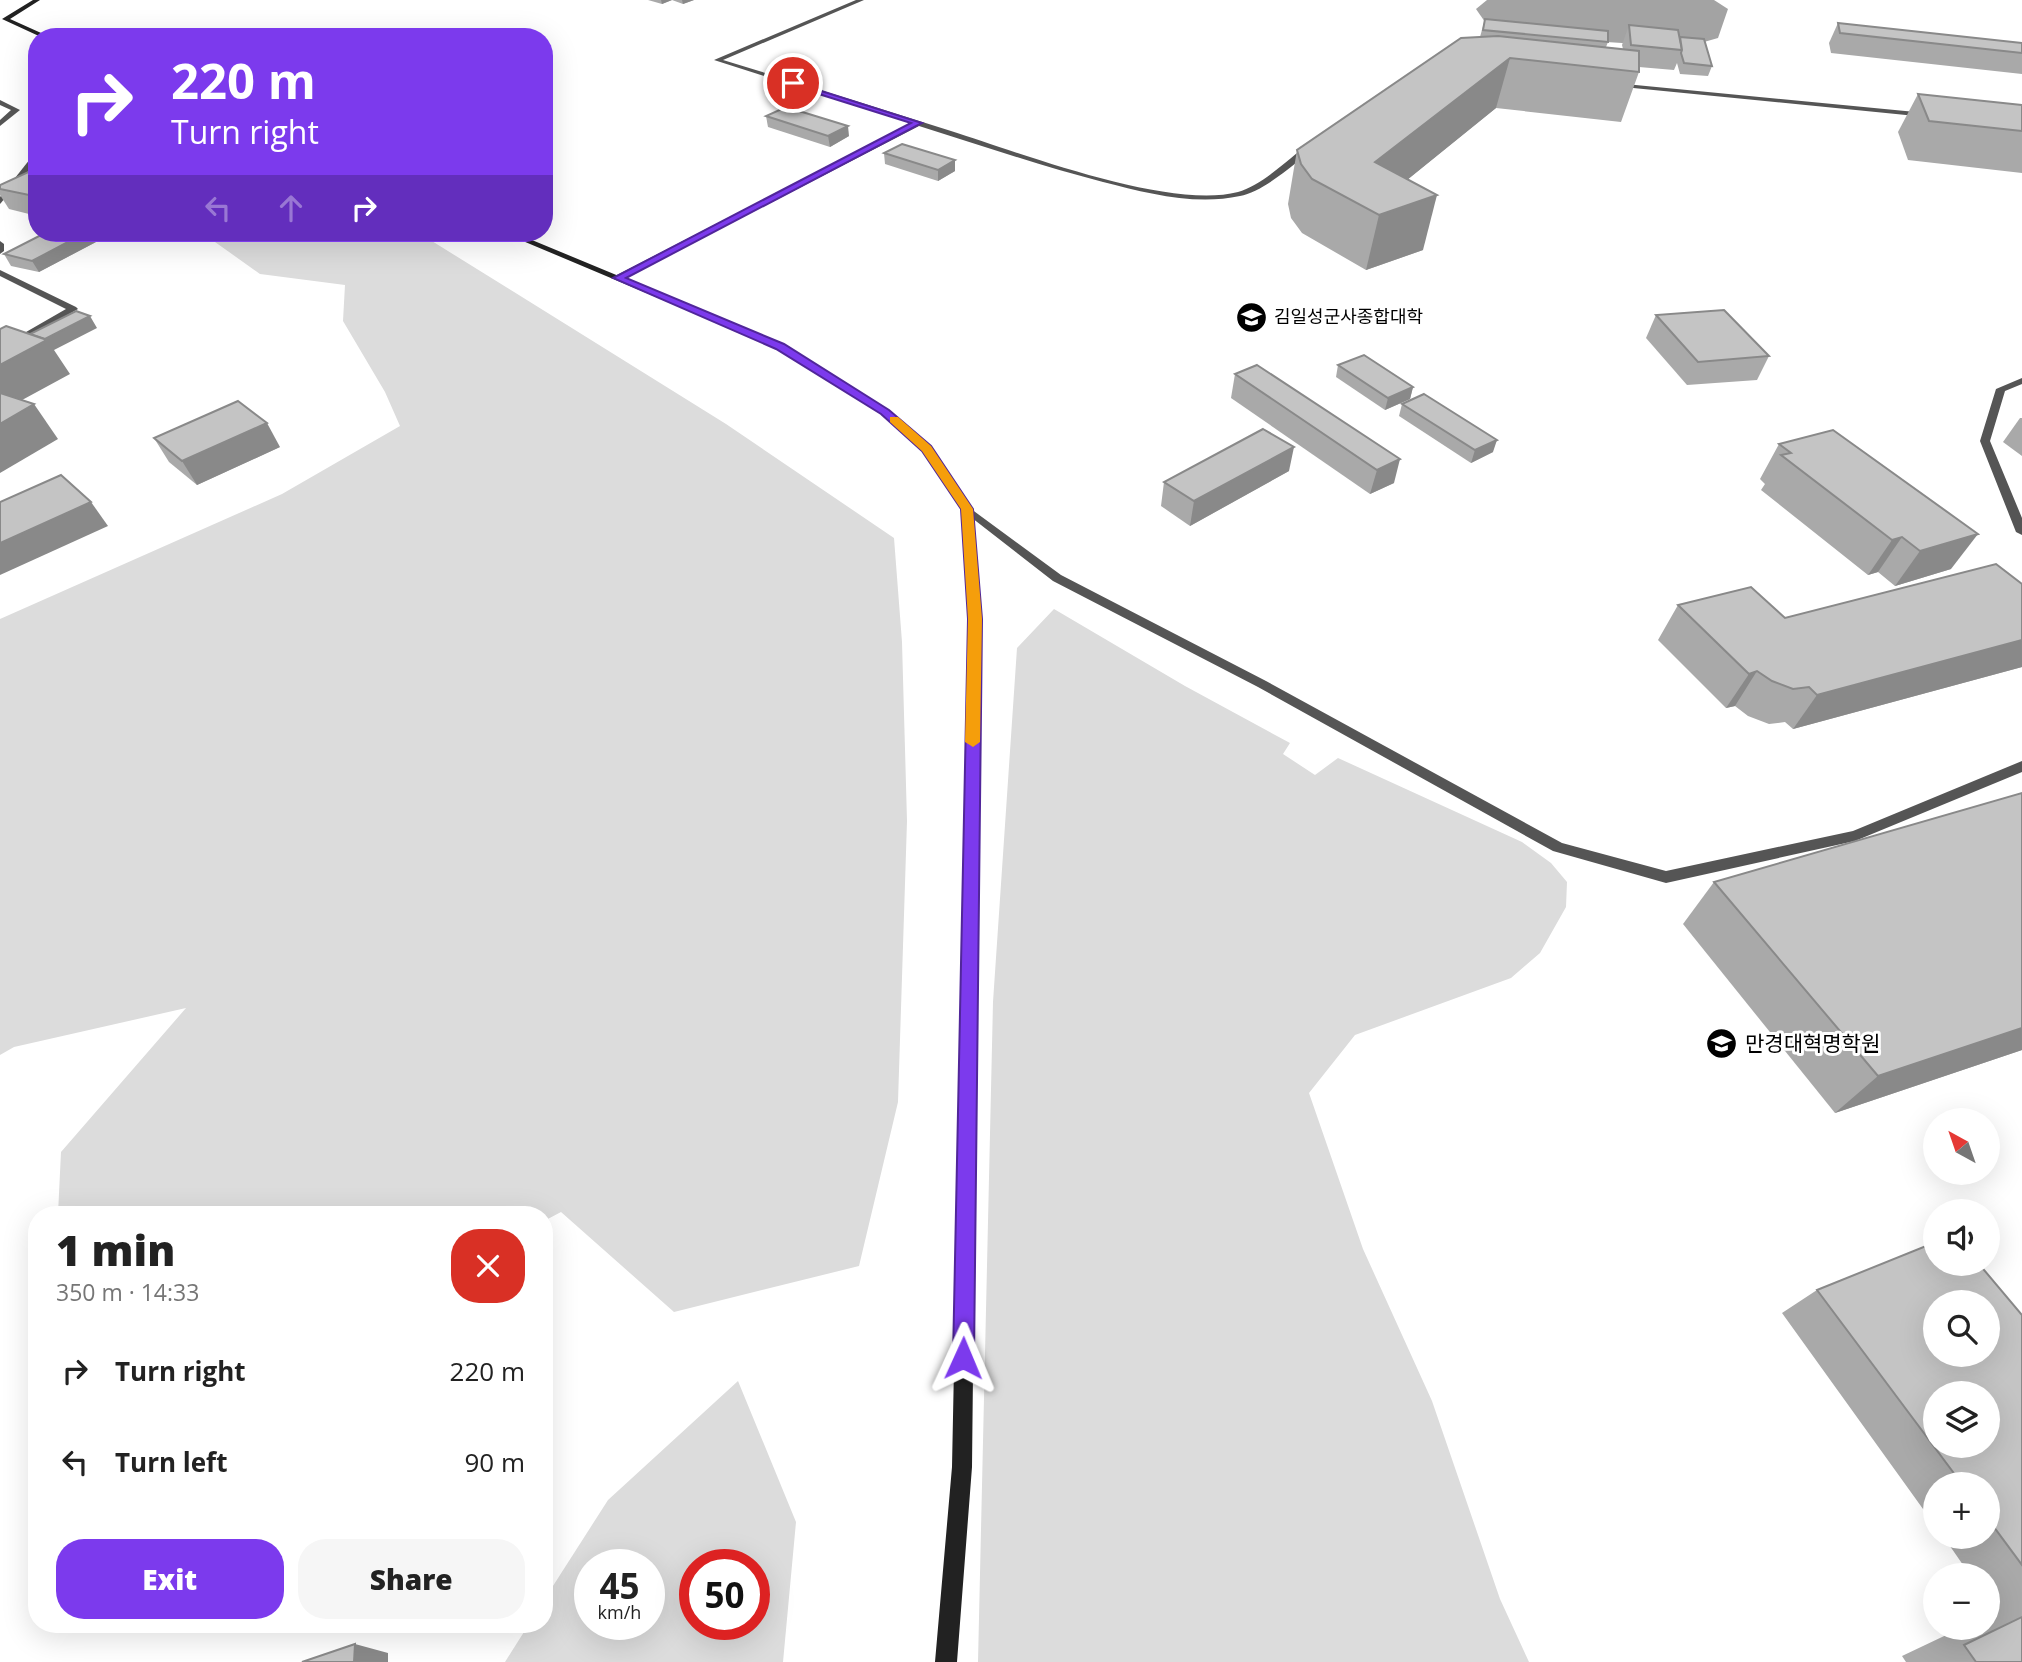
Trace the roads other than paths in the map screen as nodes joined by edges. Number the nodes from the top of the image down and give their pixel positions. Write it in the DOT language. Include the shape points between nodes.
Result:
graph roads {
  1 [pos="37,0"];
  2 [pos="861,0"];
  3 [pos="3,18"];
  4 [pos="28,29"];
  5 [pos="1603,84"];
  6 [pos="0,102"];
  7 [pos="1940,117"];
  8 [pos="918,123"];
  9 [pos="0,124"];
  10 [pos="1321,139"];
  11 [pos="28,167"];
  12 [pos="0,202"];
  13 [pos="530,242"];
  14 [pos="0,244"];
  15 [pos="0,251"];
  16 [pos="0,273"];
  17 [pos="618,278"];
  18 [pos="0,351"];
  19 [pos="2022,380"];
  20 [pos="967,509"];
  21 [pos="2022,532"];
  22 [pos="2022,766"];
  23 [pos="946,1662"];
  1 -- 3 [label="main road"];
  2 -- 8 [label="street" via="717,60"];
  3 -- 4 [label="main road"];
  5 -- 7 [label="street"];
  6 -- 9 [label="street" via="16,110"];
  8 -- 10 [label="street" via="1120,185 1209,199 1242,194"];
  8 -- 17 [label="street"];
  11 -- 12 [label="street"];
  13 -- 17 [label="main road"];
  14 -- 15 [label="street"];
  16 -- 18 [label="street" via="73,309"];
  17 -- 20 [label="main road" via="780,346 885,412 927,449"];
  19 -- 21 [label="street" via="2001,389 1985,442"];
  20 -- 22 [label="street" via="1057,578 1262,684 1558,847 1666,877 1855,836"];
  20 -- 23 [label="main road" via="975,619 962,1453"];
}
